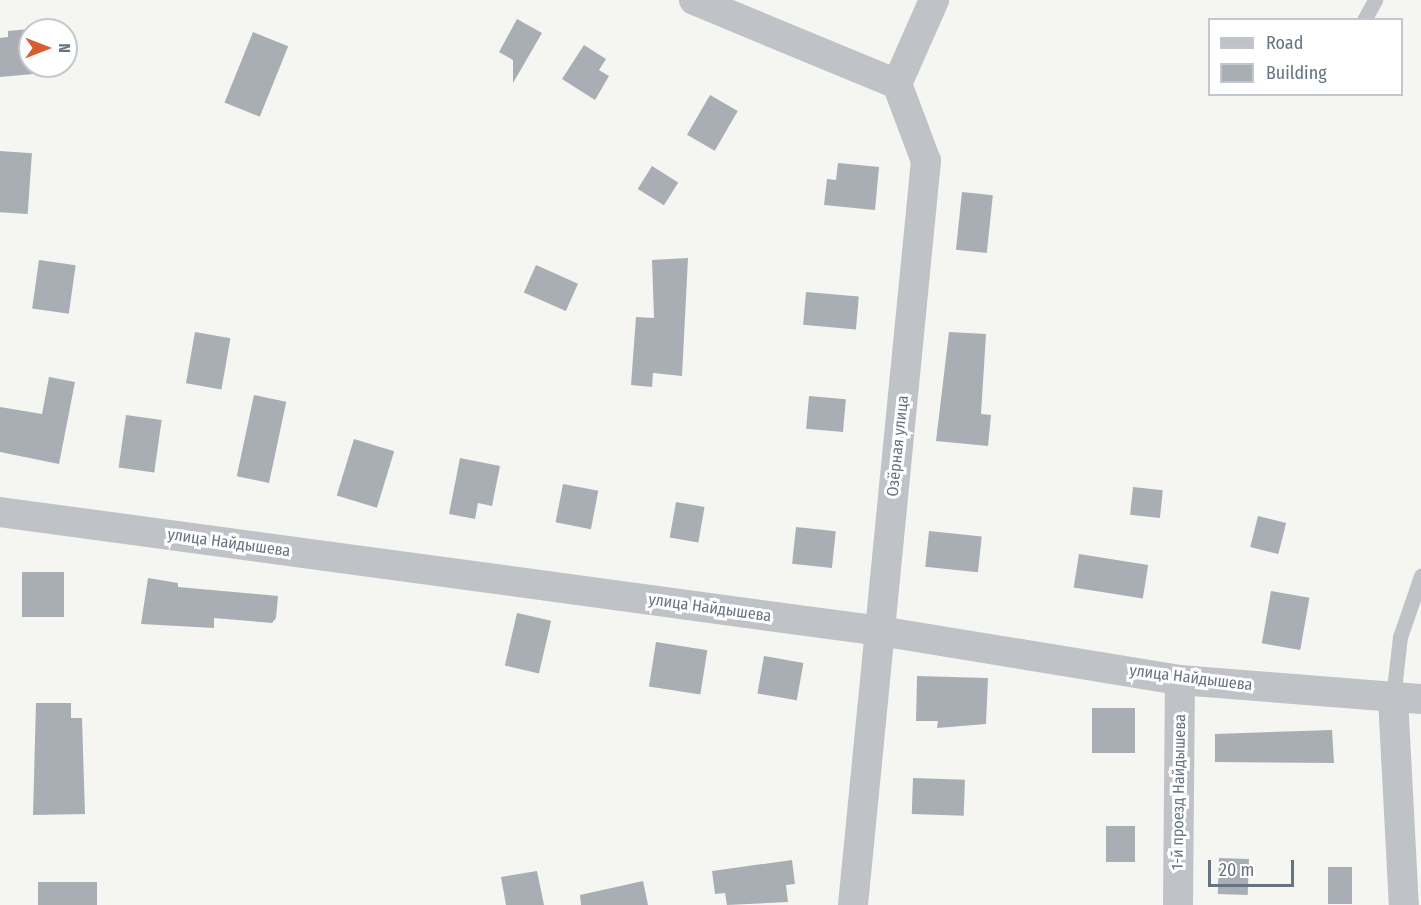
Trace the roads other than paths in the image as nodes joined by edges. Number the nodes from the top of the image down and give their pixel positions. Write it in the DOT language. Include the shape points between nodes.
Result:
graph roads {
  1 [pos="694,0"];
  2 [pos="934,0"];
  3 [pos="1375,0"];
  4 [pos="1365,18"];
  5 [pos="897,84"];
  6 [pos="0,512"];
  7 [pos="1421,576"];
  8 [pos="880,631"];
  9 [pos="1180,680"];
  10 [pos="1407,699"];
  11 [pos="853,905"];
  12 [pos="1178,905"];
  13 [pos="1404,905"];
  1 -- 5 [label="street"];
  2 -- 5 [label="street"];
  3 -- 4 [label="lane"];
  5 -- 8 [label="street, Озёрная улица" via="926,161"];
  6 -- 8 [label="street, улица Найдышева"];
  7 -- 10 [label="lane" via="1400,637"];
  8 -- 9 [label="street, улица Найдышева"];
  8 -- 11 [label="street, Озёрная улица"];
  9 -- 10 [label="street, улица Найдышева"];
  9 -- 12 [label="street, 1-й проезд Найдышева"];
  10 -- 13 [label="street"];
}
